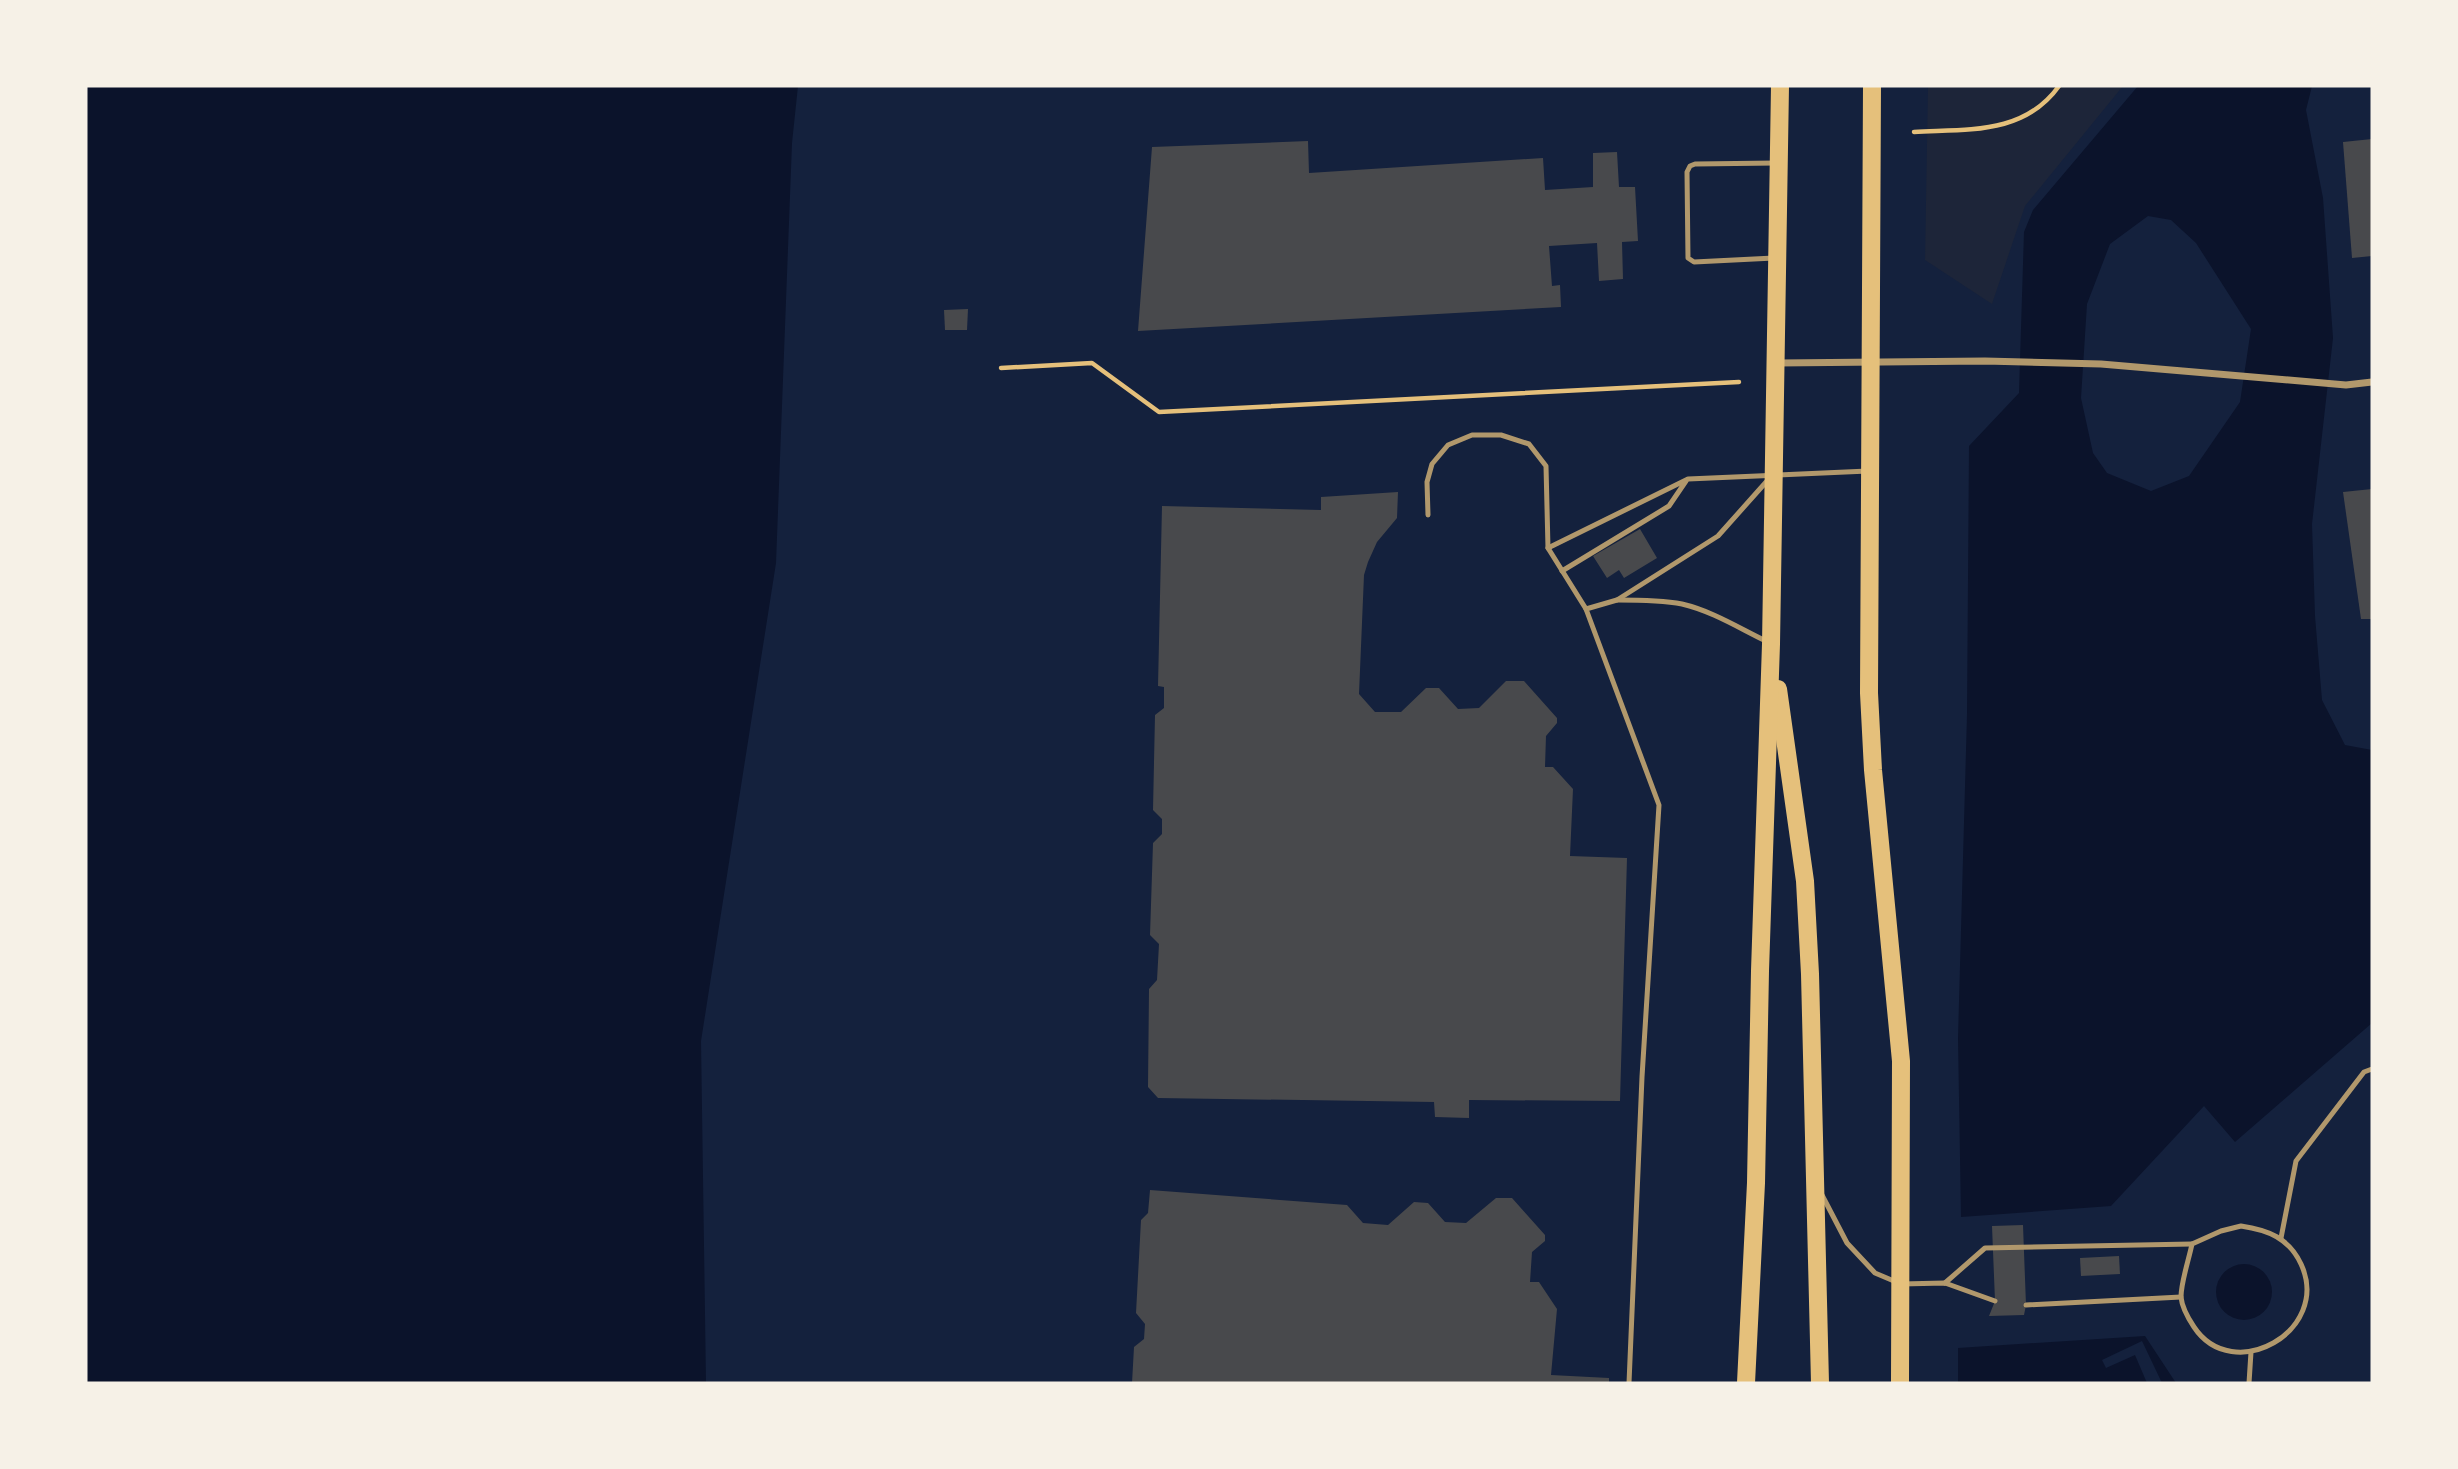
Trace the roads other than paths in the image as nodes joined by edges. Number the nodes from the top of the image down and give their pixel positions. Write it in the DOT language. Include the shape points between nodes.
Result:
graph roads {
  1 [pos="1780,86"];
  2 [pos="1872,86"];
  3 [pos="1780,163"];
  4 [pos="1778,258"];
  5 [pos="1870,361"];
  6 [pos="1776,363"];
  7 [pos="2372,382"];
  8 [pos="1869,471"];
  9 [pos="1774,474"];
  10 [pos="1688,479"];
  11 [pos="1428,515"];
  12 [pos="1548,548"];
  13 [pos="1562,571"];
  14 [pos="1617,600"];
  15 [pos="1586,609"];
  16 [pos="1771,644"];
  17 [pos="2372,1069"];
  18 [pos="1815,1180"];
  19 [pos="2281,1238"];
  20 [pos="2192,1244"];
  21 [pos="1945,1283"];
  22 [pos="1901,1284"];
  23 [pos="2181,1297"];
  24 [pos="1995,1301"];
  25 [pos="2026,1305"];
  26 [pos="2251,1352"];
  27 [pos="1629,1383"];
  28 [pos="1746,1383"];
  29 [pos="1819,1383"];
  30 [pos="1900,1383"];
  31 [pos="2249,1383"];
  1 -- 3 [label="main road"];
  2 -- 5 [label="main road"];
  3 -- 4 [label="main road"];
  3 -- 4 [label="lane" via="1695,164 1687,172 1688,258 1694,262"];
  4 -- 6 [label="main road"];
  5 -- 6 [label="street"];
  5 -- 7 [label="street" via="2101,364 2346,386"];
  5 -- 8 [label="main road"];
  6 -- 9 [label="main road"];
  8 -- 9 [label="lane"];
  8 -- 22 [label="main road" via="1869,693 1901,1061"];
  9 -- 10 [label="lane"];
  9 -- 14 [label="lane" via="1718,536"];
  9 -- 16 [label="main road"];
  10 -- 12 [label="lane"];
  10 -- 13 [label="lane" via="1669,506"];
  11 -- 12 [label="lane" via="1427,482 1433,464 1448,445 1472,435 1502,435 1529,444 1546,466"];
  12 -- 13 [label="lane"];
  13 -- 15 [label="lane"];
  14 -- 15 [label="lane"];
  14 -- 16 [label="lane" via="1681,604"];
  15 -- 27 [label="lane" via="1659,805"];
  16 -- 18 [label="main road" via="1805,881"];
  16 -- 28 [label="main road"];
  17 -- 19 [label="lane" via="2364,1072 2296,1161"];
  18 -- 22 [label="lane" via="1847,1243 1875,1273"];
  18 -- 29 [label="main road"];
  19 -- 20 [label="lane" via="2241,1226"];
  19 -- 26 [label="lane" via="2296,1253 2305,1273 2307,1294 2289,1333 2272,1346"];
  20 -- 21 [label="lane" via="1984,1248"];
  20 -- 23 [label="lane"];
  21 -- 22 [label="lane"];
  21 -- 24 [label="lane"];
  22 -- 30 [label="main road"];
  23 -- 25 [label="lane"];
  23 -- 26 [label="lane" via="2197,1333 2213,1345"];
  26 -- 31 [label="lane"];
}
